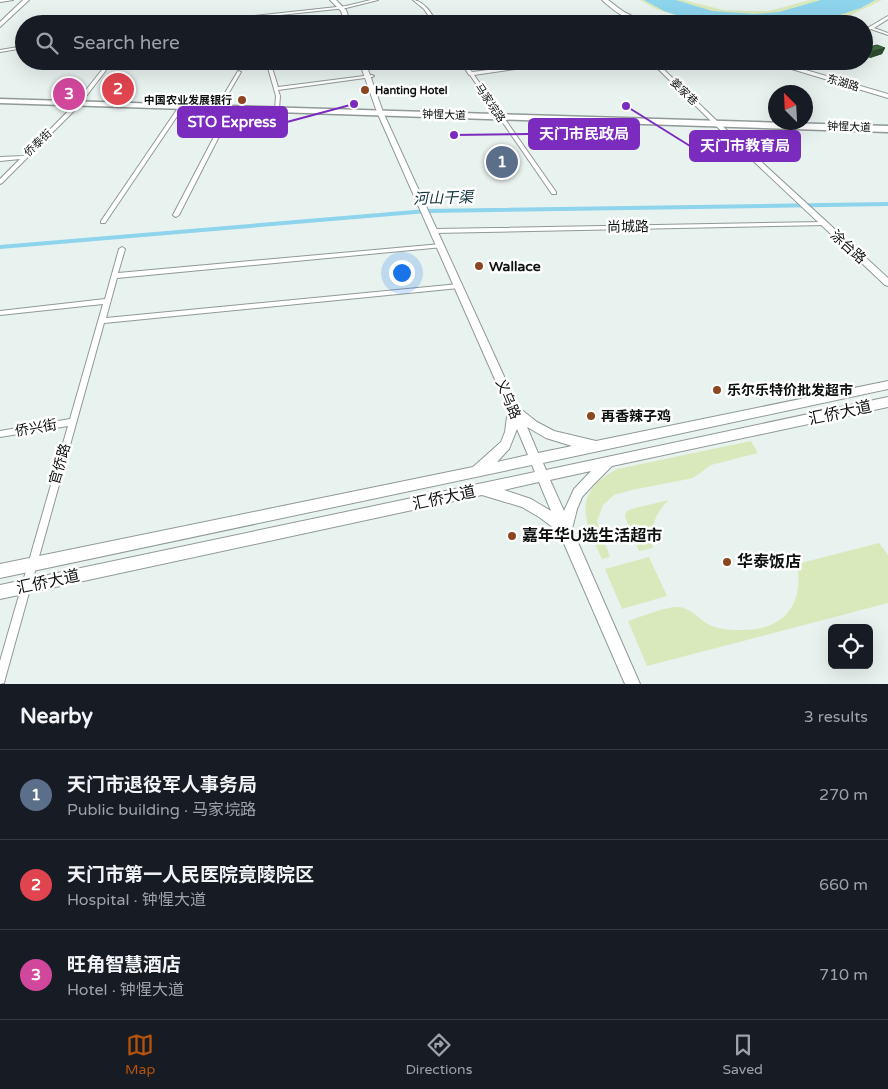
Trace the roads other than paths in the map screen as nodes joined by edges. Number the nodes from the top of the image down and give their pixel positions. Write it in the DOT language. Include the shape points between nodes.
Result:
graph roads {
  1 [pos="11,0"];
  2 [pos="25,0"];
  3 [pos="333,0"];
  4 [pos="338,0"];
  5 [pos="376,0"];
  6 [pos="415,0"];
  7 [pos="604,0"];
  8 [pos="0,1"];
  9 [pos="343,7"];
  10 [pos="256,15"];
  11 [pos="346,15"];
  12 [pos="430,15"];
  13 [pos="626,15"];
  14 [pos="888,18"];
  15 [pos="0,21"];
  16 [pos="0,25"];
  17 [pos="873,27"];
  18 [pos="873,29"];
  19 [pos="888,34"];
  20 [pos="15,48"];
  21 [pos="0,51"];
  22 [pos="104,70"];
  23 [pos="271,70"];
  24 [pos="367,70"];
  25 [pos="368,70"];
  26 [pos="468,70"];
  27 [pos="500,70"];
  28 [pos="661,70"];
  29 [pos="801,70"];
  30 [pos="239,72"];
  31 [pos="470,74"];
  32 [pos="370,76"];
  33 [pos="276,88"];
  34 [pos="887,94"];
  35 [pos="0,102"];
  36 [pos="77,105"];
  37 [pos="218,107"];
  38 [pos="278,109"];
  39 [pos="180,110"];
  40 [pos="229,111"];
  41 [pos="344,113"];
  42 [pos="382,113"];
  43 [pos="499,118"];
  44 [pos="572,120"];
  45 [pos="718,124"];
  46 [pos="888,130"];
  47 [pos="23,158"];
  48 [pos="0,159"];
  49 [pos="0,182"];
  50 [pos="554,193"];
  51 [pos="176,215"];
  52 [pos="103,222"];
  53 [pos="823,224"];
  54 [pos="434,231"];
  55 [pos="441,246"];
  56 [pos="122,249"];
  57 [pos="114,276"];
  58 [pos="888,282"];
  59 [pos="459,286"];
  60 [pos="107,301"];
  61 [pos="0,313"];
  62 [pos="101,321"];
  63 [pos="888,385"];
  64 [pos="888,402"];
  65 [pos="512,406"];
  66 [pos="72,422"];
  67 [pos="0,434"];
  68 [pos="603,445"];
  69 [pos="534,459"];
  70 [pos="611,462"];
  71 [pos="472,472"];
  72 [pos="541,477"];
  73 [pos="480,490"];
  74 [pos="565,531"];
  75 [pos="32,564"];
  76 [pos="0,571"];
  77 [pos="26,586"];
  78 [pos="0,592"];
  79 [pos="0,679"];
  80 [pos="633,684"];
  1 -- 8 [label="street"];
  2 -- 15 [label="main road"];
  2 -- 16 [label="main road"];
  3 -- 9 [label="main road"];
  4 -- 9 [label="main road"];
  5 -- 9 [label="street"];
  6 -- 12 [label="street"];
  7 -- 13 [label="main road"];
  9 -- 10 [label="street"];
  9 -- 11 [label="main road"];
  14 -- 17 [label="street"];
  18 -- 19 [label="street"];
  20 -- 21 [label="street"];
  22 -- 36 [label="street, 侨泰街"];
  23 -- 33 [label="street"];
  24 -- 32 [label="main road, 义乌路"];
  25 -- 32 [label="main road, 义乌路"];
  26 -- 31 [label="street, 马家垸路"];
  27 -- 31 [label="street"];
  28 -- 45 [label="street, 姜家巷"];
  29 -- 34 [label="main road, 东湖路"];
  30 -- 37 [label="street"];
  31 -- 43 [label="street, 马家垸路"];
  32 -- 33 [label="street"];
  32 -- 42 [label="main road, 义乌路"];
  33 -- 38 [label="street"];
  35 -- 36 [label="highway, 钟惺大道"];
  36 -- 37 [label="highway, 钟惺大道"];
  36 -- 39 [label="highway, 钟惺大道"];
  36 -- 47 [label="street, 侨泰街"];
  37 -- 38 [label="highway, 钟惺大道"];
  38 -- 41 [label="highway, 钟惺大道"];
  39 -- 40 [label="highway, 钟惺大道"];
  39 -- 52 [label="street"];
  40 -- 41 [label="highway, 钟惺大道"];
  40 -- 51 [label="street"];
  41 -- 42 [label="highway, 钟惺大道"];
  42 -- 43 [label="highway, 钟惺大道"];
  42 -- 54 [label="main road, 义乌路"];
  43 -- 44 [label="highway, 钟惺大道"];
  43 -- 50 [label="street, 马家垸路"];
  44 -- 45 [label="highway"];
  44 -- 45 [label="highway"];
  45 -- 46 [label="highway"];
  45 -- 46 [label="highway"];
  45 -- 53 [label="main road, 涂台路"];
  47 -- 48 [label="street"];
  47 -- 49 [label="street, 侨泰街"];
  53 -- 54 [label="street, 尚城路"];
  53 -- 58 [label="main road, 涂台路"];
  54 -- 55 [label="main road, 义乌路"];
  55 -- 57 [label="street"];
  55 -- 59 [label="main road, 义乌路"];
  56 -- 57 [label="street, 官侨路"];
  57 -- 60 [label="street, 官侨路"];
  59 -- 62 [label="street"];
  59 -- 65 [label="main road, 义乌路"];
  60 -- 61 [label="street"];
  60 -- 62 [label="street, 官侨路"];
  62 -- 66 [label="street, 官侨路"];
  63 -- 68 [label="main road, 汇侨大道"];
  64 -- 70 [label="main road, 汇侨大道"];
  65 -- 68 [label="main road" via="545,434 568,441"];
  65 -- 69 [label="main road, 义乌路"];
  65 -- 71 [label="main road" via="511,434 504,448"];
  66 -- 67 [label="street, 侨兴街"];
  66 -- 75 [label="street, 官侨路"];
  68 -- 69 [label="main road, 汇侨大道"];
  69 -- 71 [label="main road, 汇侨大道"];
  69 -- 72 [label="main road, 义乌路"];
  70 -- 72 [label="main road, 汇侨大道"];
  70 -- 74 [label="main road" via="578,491"];
  71 -- 75 [label="main road, 汇侨大道"];
  72 -- 73 [label="main road, 汇侨大道"];
  72 -- 74 [label="main road, 义乌路"];
  73 -- 74 [label="main road" via="532,505"];
  73 -- 77 [label="main road, 汇侨大道"];
  74 -- 80 [label="main road, 义乌路"];
  75 -- 76 [label="main road, 汇侨大道"];
  75 -- 77 [label="street, 官侨路"];
  77 -- 78 [label="main road, 汇侨大道"];
  77 -- 79 [label="street, 官侨路"];
}
